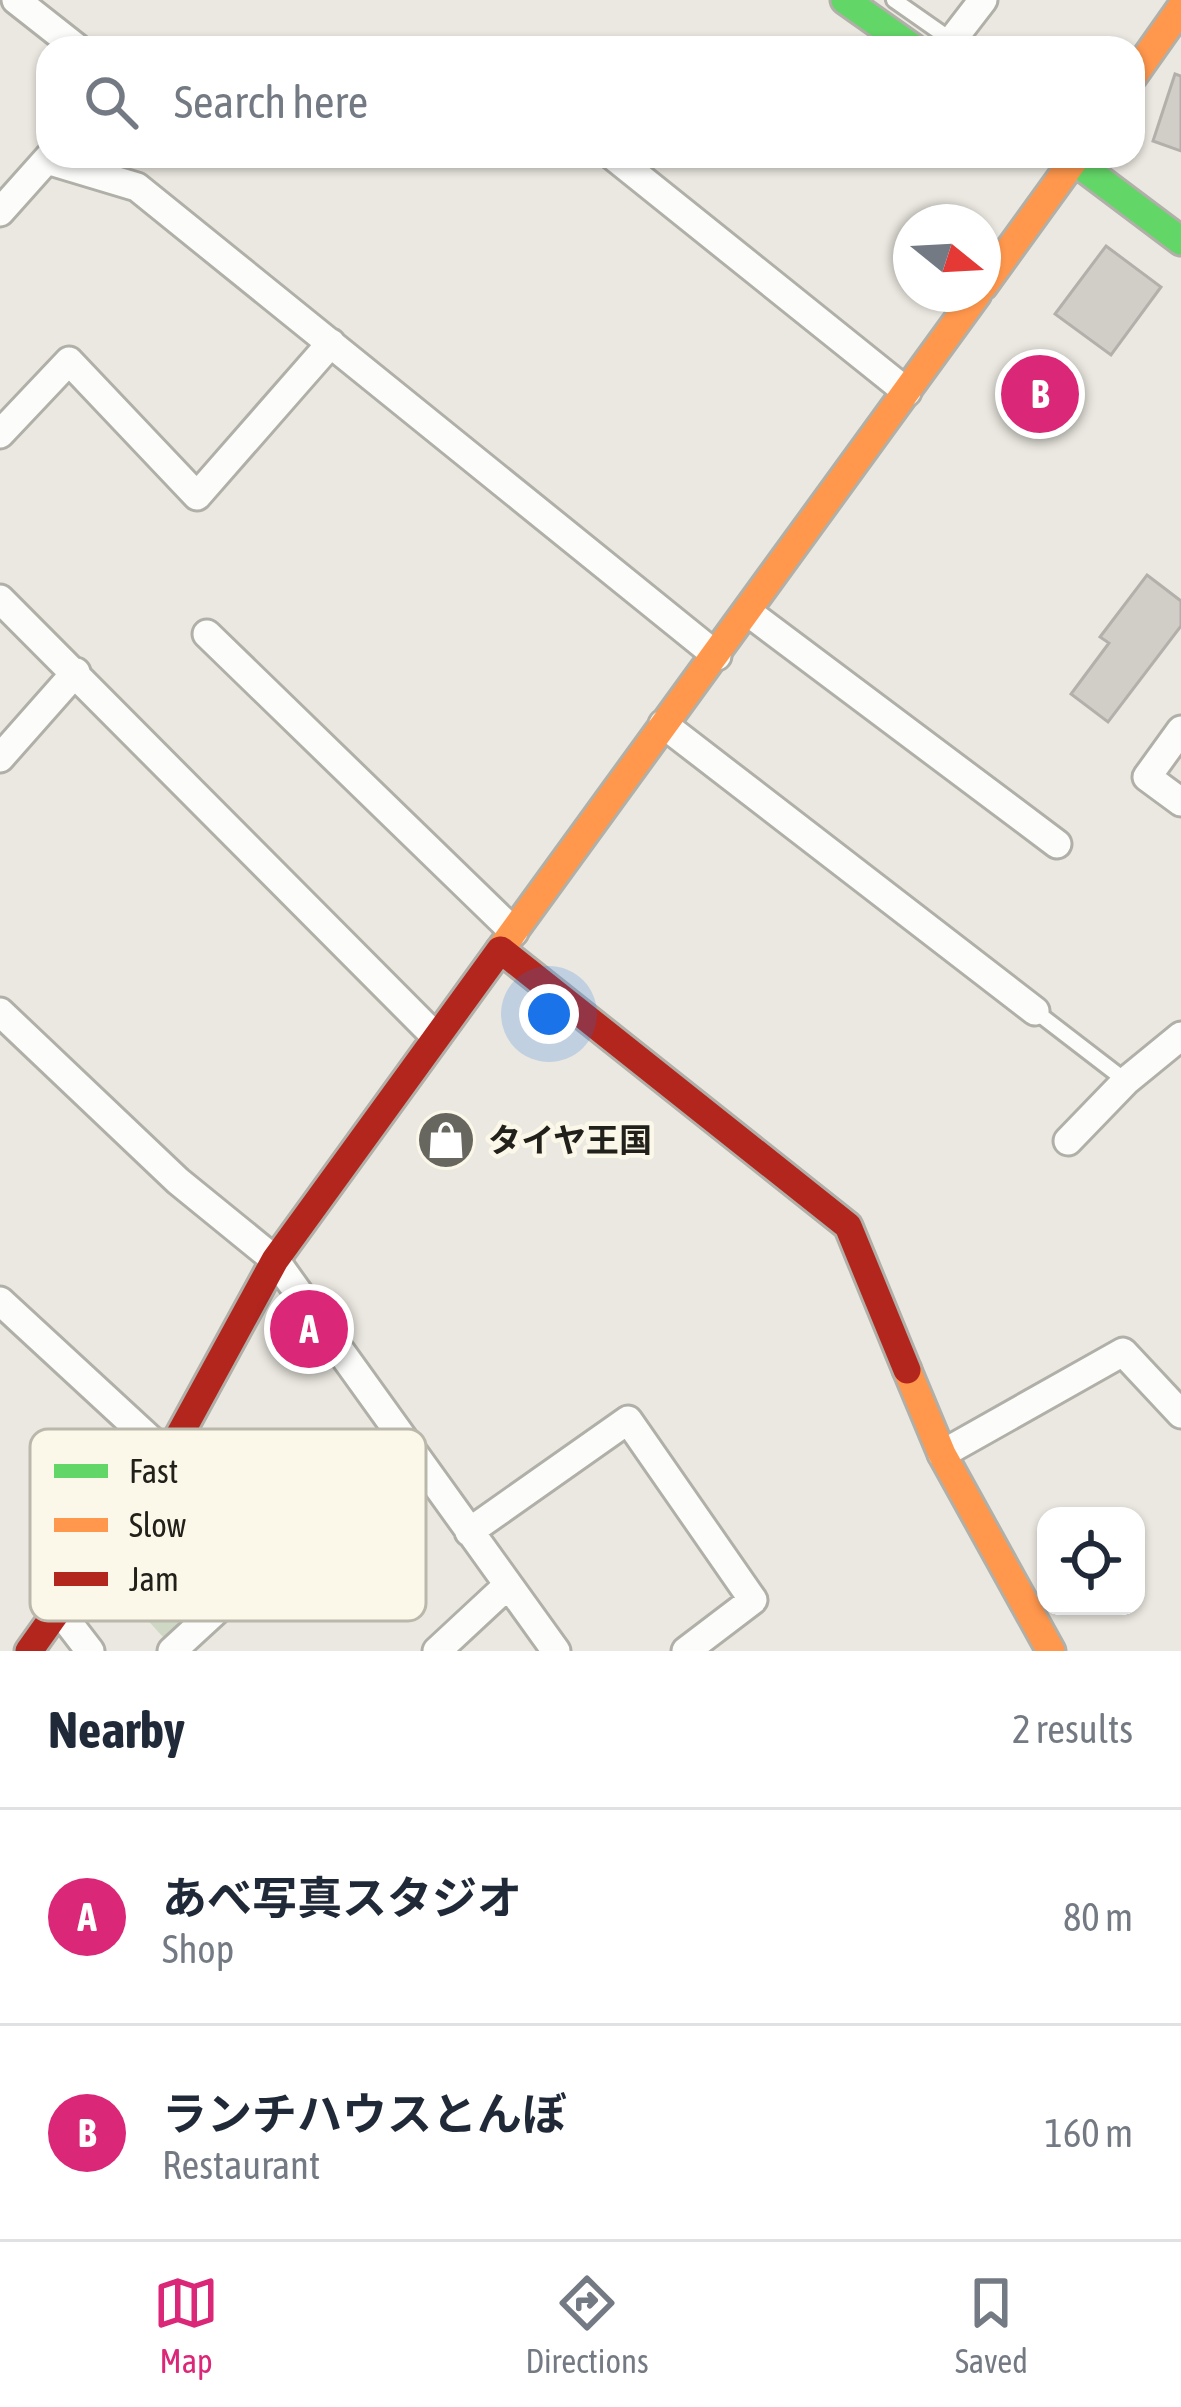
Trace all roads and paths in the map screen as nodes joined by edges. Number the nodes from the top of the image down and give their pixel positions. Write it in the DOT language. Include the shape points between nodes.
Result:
graph roads {
  1 [pos="16,0"];
  2 [pos="845,0"];
  3 [pos="894,0"];
  4 [pos="983,0"];
  5 [pos="1181,8"];
  6 [pos="62,36"];
  7 [pos="897,36"];
  8 [pos="939,36"];
  9 [pos="957,36"];
  10 [pos="1145,59"];
  11 [pos="39,168"];
  12 [pos="79,168"];
  13 [pos="628,168"];
  14 [pos="1065,168"];
  15 [pos="1087,168"];
  16 [pos="0,212"];
  17 [pos="1181,242"];
  18 [pos="1001,260"];
  19 [pos="964,312"];
  20 [pos="331,343"];
  21 [pos="907,392"];
  22 [pos="0,434"];
  23 [pos="0,599"];
  24 [pos="748,612"];
  25 [pos="207,634"];
  26 [pos="717,656"];
  27 [pos="76,672"];
  28 [pos="663,724"];
  29 [pos="1181,730"];
  30 [pos="0,758"];
  31 [pos="1181,802"];
  32 [pos="1057,844"];
  33 [pos="507,941"];
  34 [pos="1036,1011"];
  35 [pos="0,1012"];
  36 [pos="435,1036"];
  37 [pos="1181,1036"];
  38 [pos="1126,1081"];
  39 [pos="1068,1141"];
  40 [pos="275,1260"];
  41 [pos="0,1300"];
  42 [pos="1181,1414"];
  43 [pos="132,1429"];
  44 [pos="183,1429"];
  45 [pos="396,1429"];
  46 [pos="942,1454"];
  47 [pos="426,1472"];
  48 [pos="469,1532"];
  49 [pos="508,1585"];
  50 [pos="53,1621"];
  51 [pos="67,1621"];
  52 [pos="205,1621"];
  53 [pos="29,1651"];
  54 [pos="90,1651"];
  55 [pos="172,1651"];
  56 [pos="437,1651"];
  57 [pos="556,1651"];
  58 [pos="686,1651"];
  59 [pos="1051,1651"];
  1 -- 6 [label="street"];
  2 -- 7 [label="street"];
  3 -- 8 [label="lane"];
  4 -- 9 [label="street"];
  5 -- 10 [label="street"];
  11 -- 16 [label="street"];
  12 -- 20 [label="street" via="137,187"];
  13 -- 21 [label="street"];
  14 -- 18 [label="street"];
  15 -- 17 [label="street"];
  19 -- 21 [label="street"];
  20 -- 22 [label="street" via="197,496 69,361"];
  20 -- 26 [label="street"];
  21 -- 24 [label="street"];
  23 -- 27 [label="street"];
  24 -- 26 [label="street"];
  24 -- 32 [label="street"];
  25 -- 33 [label="street"];
  26 -- 28 [label="street"];
  27 -- 30 [label="street"];
  27 -- 36 [label="street"];
  28 -- 33 [label="street"];
  28 -- 34 [label="street"];
  29 -- 31 [label="street" via="1147,777"];
  33 -- 36 [label="street"];
  33 -- 46 [label="street" via="848,1226"];
  34 -- 38 [label="lane"];
  35 -- 40 [label="street" via="178,1181"];
  36 -- 40 [label="street"];
  37 -- 38 [label="street"];
  38 -- 39 [label="street"];
  40 -- 44 [label="street"];
  40 -- 45 [label="street"];
  41 -- 43 [label="street"];
  42 -- 46 [label="street" via="1123,1352"];
  46 -- 59 [label="street"];
  47 -- 48 [label="street"];
  48 -- 49 [label="street"];
  48 -- 58 [label="street" via="628,1420 753,1600"];
  49 -- 56 [label="street"];
  49 -- 57 [label="street"];
  50 -- 53 [label="street"];
  51 -- 54 [label="street"];
  52 -- 55 [label="street"];
}
